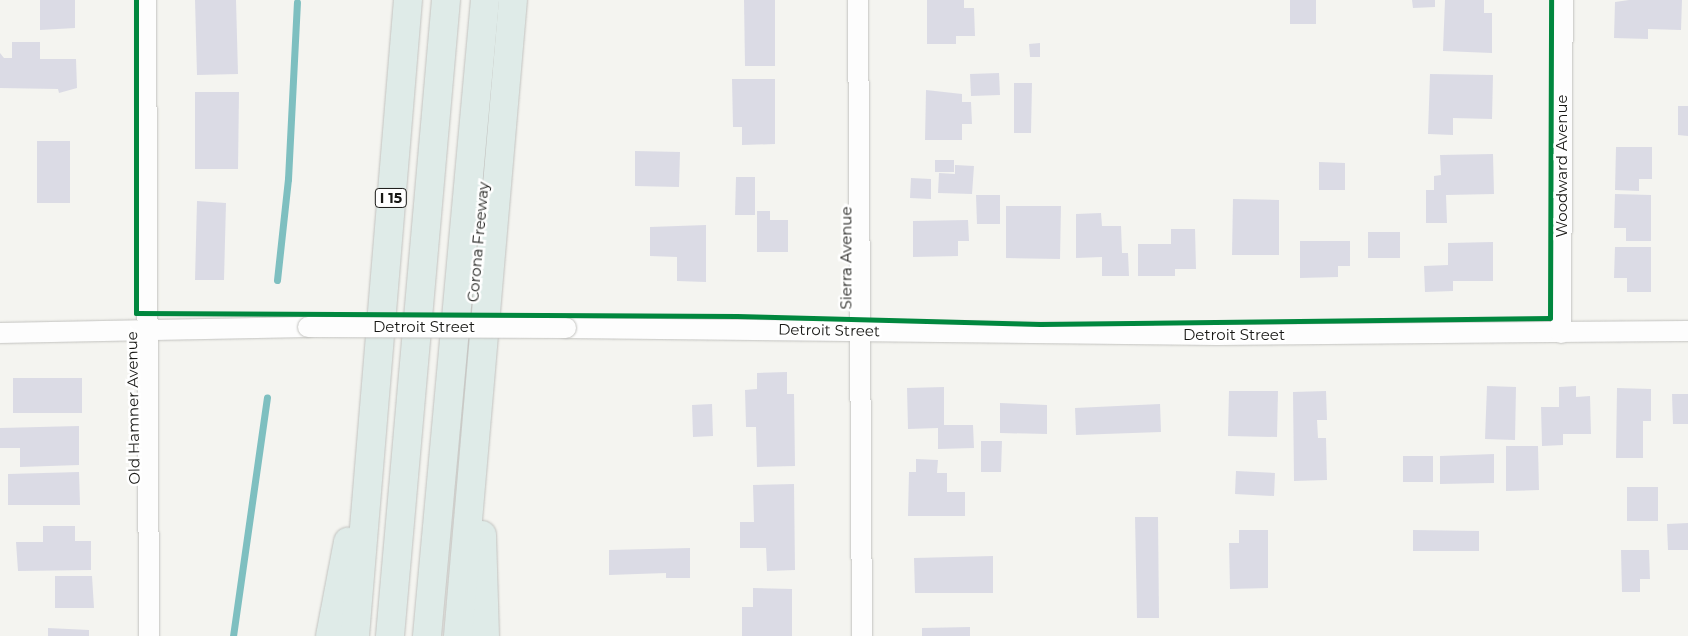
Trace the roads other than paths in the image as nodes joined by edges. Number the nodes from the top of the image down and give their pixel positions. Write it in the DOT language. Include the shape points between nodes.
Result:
graph roads {
  1 [pos="146,0"];
  2 [pos="408,0"];
  3 [pos="446,0"];
  4 [pos="485,0"];
  5 [pos="513,0"];
  6 [pos="858,0"];
  7 [pos="1563,0"];
  8 [pos="144,329"];
  9 [pos="858,330"];
  10 [pos="1688,331"];
  11 [pos="0,333"];
  12 [pos="1561,333"];
  13 [pos="375,395"];
  14 [pos="477,403"];
  15 [pos="149,636"];
  16 [pos="330,636"];
  17 [pos="355,636"];
  18 [pos="390,636"];
  19 [pos="427,636"];
  20 [pos="458,636"];
  21 [pos="485,636"];
  22 [pos="862,636"];
  1 -- 8 [label="street, Old Hamner Avenue"];
  2 -- 13 [label="highway, I 15"];
  3 -- 18 [label="highway"];
  4 -- 19 [label="highway"];
  5 -- 14 [label="highway, Corona Freeway"];
  6 -- 9 [label="street, Sierra Avenue"];
  7 -- 12 [label="street, Woodward Avenue"];
  8 -- 9 [label="street, Detroit Street, bridge"];
  8 -- 11 [label="street, Detroit Street"];
  8 -- 15 [label="street, Old Hamner Avenue"];
  9 -- 12 [label="street, Detroit Street" via="1217,335"];
  9 -- 22 [label="street, Sierra Avenue"];
  10 -- 12 [label="street, Detroit Street"];
  13 -- 16 [label="highway"];
  13 -- 17 [label="highway, I 15"];
  14 -- 20 [label="highway, Corona Freeway"];
  14 -- 21 [label="highway"];
}
